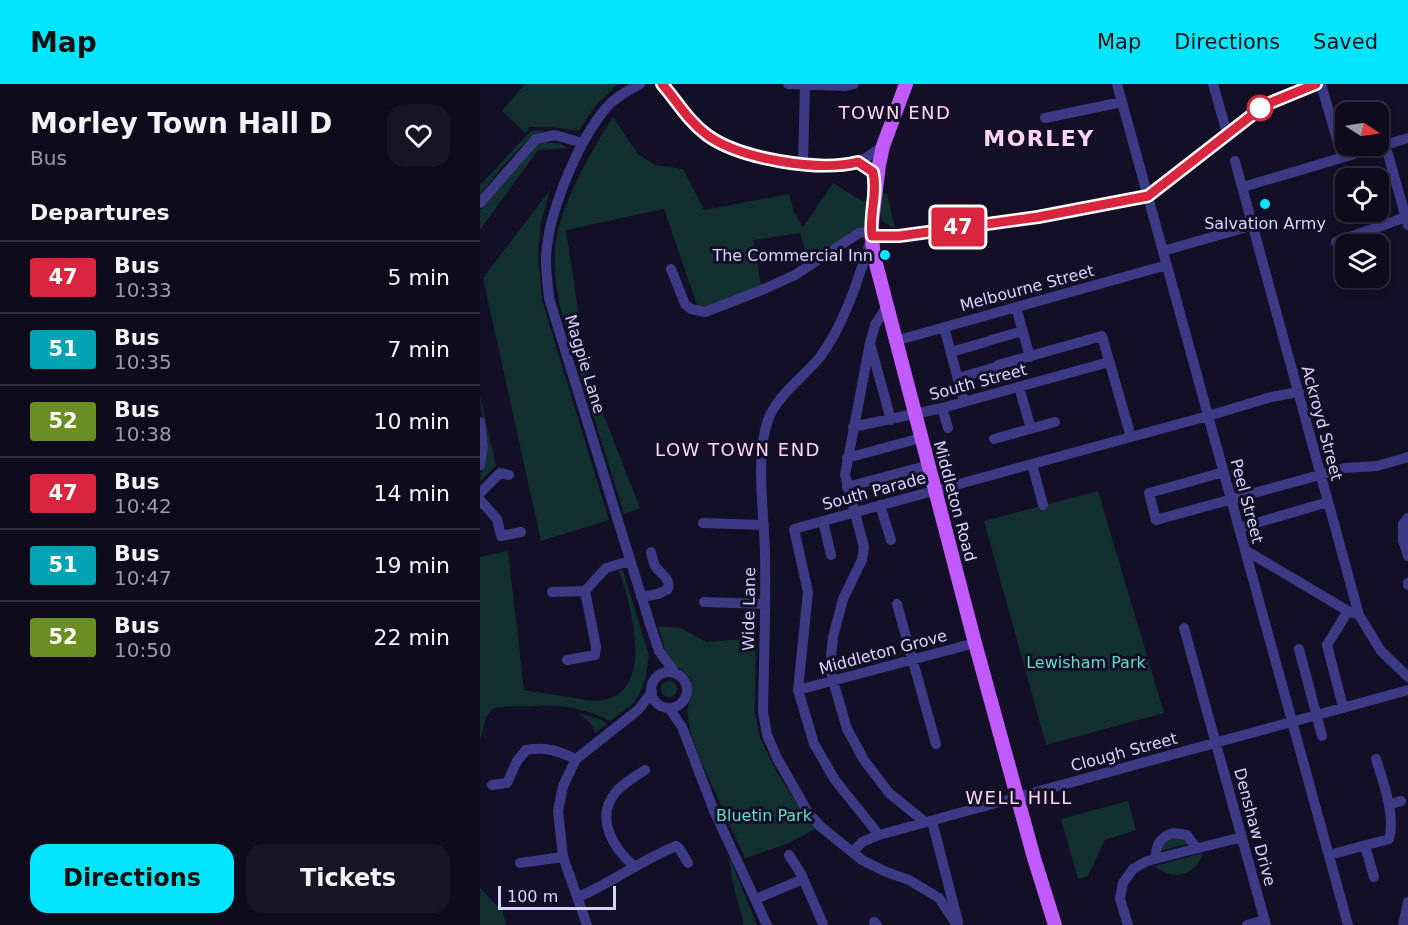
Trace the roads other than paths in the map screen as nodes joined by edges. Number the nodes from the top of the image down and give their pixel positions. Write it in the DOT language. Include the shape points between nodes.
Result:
graph roads {
  1 [pos="628,84"];
  2 [pos="640,84"];
  3 [pos="788,84"];
  4 [pos="854,84"];
  5 [pos="906,84"];
  6 [pos="1118,84"];
  7 [pos="1213,84"];
  8 [pos="1316,84"];
  9 [pos="1321,84"];
  10 [pos="805,85"];
  11 [pos="669,87"];
  12 [pos="620,95"];
  13 [pos="1122,102"];
  14 [pos="1045,118"];
  15 [pos="1227,133"];
  16 [pos="1408,138"];
  17 [pos="583,143"];
  18 [pos="1389,143"];
  19 [pos="883,146"];
  20 [pos="1345,156"];
  21 [pos="1388,156"];
  22 [pos="1342,157"];
  23 [pos="1235,161"];
  24 [pos="858,162"];
  25 [pos="803,164"];
  26 [pos="1243,186"];
  27 [pos="876,190"];
  28 [pos="1148,196"];
  29 [pos="480,203"];
  30 [pos="1407,221"];
  31 [pos="1254,225"];
  32 [pos="871,233"];
  33 [pos="1363,234"];
  34 [pos="1163,250"];
  35 [pos="1167,265"];
  36 [pos="671,269"];
  37 [pos="1016,307"];
  38 [pos="886,308"];
  39 [pos="944,327"];
  40 [pos="1023,332"];
  41 [pos="895,341"];
  42 [pos="870,343"];
  43 [pos="951,352"];
  44 [pos="1030,357"];
  45 [pos="1109,362"];
  46 [pos="958,378"];
  47 [pos="1019,387"];
  48 [pos="1299,392"];
  49 [pos="964,402"];
  50 [pos="942,408"];
  51 [pos="915,414"];
  52 [pos="1208,416"];
  53 [pos="891,420"];
  54 [pos="1055,422"];
  55 [pos="480,423"];
  56 [pos="853,428"];
  57 [pos="948,428"];
  58 [pos="1031,429"];
  59 [pos="1131,437"];
  60 [pos="921,438"];
  61 [pos="994,439"];
  62 [pos="1408,457"];
  63 [pos="847,458"];
  64 [pos="1032,464"];
  65 [pos="480,465"];
  66 [pos="929,465"];
  67 [pos="1224,472"];
  68 [pos="509,475"];
  69 [pos="1321,475"];
  70 [pos="847,488"];
  71 [pos="935,490"];
  72 [pos="480,493"];
  73 [pos="480,500"];
  74 [pos="1231,500"];
  75 [pos="1328,502"];
  76 [pos="880,505"];
  77 [pos="1043,505"];
  78 [pos="854,512"];
  79 [pos="1408,518"];
  80 [pos="823,520"];
  81 [pos="703,523"];
  82 [pos="764,525"];
  83 [pos="1239,528"];
  84 [pos="521,532"];
  85 [pos="891,540"];
  86 [pos="1245,550"];
  87 [pos="651,552"];
  88 [pos="831,555"];
  89 [pos="1408,556"];
  90 [pos="630,561"];
  91 [pos="585,591"];
  92 [pos="552,592"];
  93 [pos="641,597"];
  94 [pos="704,602"];
  95 [pos="764,604"];
  96 [pos="897,604"];
  97 [pos="1348,611"];
  98 [pos="1359,615"];
  99 [pos="1182,635"];
  100 [pos="975,643"];
  101 [pos="1299,649"];
  102 [pos="658,651"];
  103 [pos="912,659"];
  104 [pos="567,660"];
  105 [pos="676,674"];
  106 [pos="1408,677"];
  107 [pos="656,679"];
  108 [pos="833,681"];
  109 [pos="798,690"];
  110 [pos="1408,690"];
  111 [pos="652,692"];
  112 [pos="683,701"];
  113 [pos="664,706"];
  114 [pos="1343,707"];
  115 [pos="638,710"];
  116 [pos="1317,714"];
  117 [pos="1292,721"];
  118 [pos="682,727"];
  119 [pos="1322,736"];
  120 [pos="1216,742"];
  121 [pos="936,744"];
  122 [pos="576,759"];
  123 [pos="1376,759"];
  124 [pos="645,770"];
  125 [pos="492,785"];
  126 [pos="1018,797"];
  127 [pos="1401,801"];
  128 [pos="1389,805"];
  129 [pos="928,821"];
  130 [pos="879,835"];
  131 [pos="1242,837"];
  132 [pos="1365,846"];
  133 [pos="1196,848"];
  134 [pos="853,852"];
  135 [pos="789,855"];
  136 [pos="1329,855"];
  137 [pos="563,856"];
  138 [pos="1156,859"];
  139 [pos="520,863"];
  140 [pos="688,863"];
  141 [pos="634,866"];
  142 [pos="1374,878"];
  143 [pos="803,879"];
  144 [pos="578,897"];
  145 [pos="756,899"];
  146 [pos="1408,902"];
  147 [pos="1266,922"];
  148 [pos="823,924"];
  149 [pos="587,925"];
  150 [pos="767,925"];
  151 [pos="958,925"];
  152 [pos="1055,925"];
  153 [pos="1128,925"];
  154 [pos="1247,925"];
  155 [pos="1348,925"];
  156 [pos="1403,925"];
  1 -- 12 [label="street, Magpie Lane"];
  2 -- 12 [label="street, Magpie Lane"];
  3 -- 10 [label="street"];
  4 -- 10 [label="street"];
  5 -- 19 [label="main road, Middleton Road"];
  6 -- 13 [label="street, Peel Street"];
  7 -- 15 [label="street"];
  8 -- 15 [label="street" via="1265,105"];
  9 -- 22 [label="street"];
  10 -- 25 [label="street"];
  11 -- 25 [label="street" via="694,124 724,146"];
  12 -- 17 [label="street, Magpie Lane" via="606,107"];
  13 -- 14 [label="street"];
  13 -- 28 [label="street, Peel Street"];
  15 -- 28 [label="street"];
  16 -- 18 [label="street"];
  17 -- 29 [label="street" via="555,135 536,139"];
  17 -- 90 [label="street, Magpie Lane" via="550,229 546,260 549,298"];
  19 -- 24 [label="street"];
  19 -- 27 [label="main road, Middleton Road"];
  20 -- 22 [label="street"];
  21 -- 30 [label="street"];
  22 -- 26 [label="street"];
  23 -- 26 [label="street, Ackroyd Street"];
  24 -- 25 [label="street" via="843,166"];
  24 -- 27 [label="street" via="873,172"];
  26 -- 31 [label="street, Ackroyd Street"];
  27 -- 32 [label="main road, Middleton Road"];
  28 -- 32 [label="street" via="1038,217 899,236"];
  28 -- 34 [label="street, Peel Street"];
  30 -- 33 [label="street"];
  31 -- 34 [label="street"];
  31 -- 48 [label="street, Ackroyd Street"];
  32 -- 36 [label="street" via="860,233 795,275 705,312 685,304"];
  32 -- 38 [label="main road, Middleton Road"];
  32 -- 82 [label="street, Wide Lane" via="849,302 829,343 769,418 762,470"];
  34 -- 35 [label="street, Peel Street"];
  35 -- 37 [label="street, Melbourne Street"];
  35 -- 52 [label="street, Peel Street"];
  37 -- 39 [label="street, Melbourne Street"];
  37 -- 40 [label="street"];
  38 -- 41 [label="main road, Middleton Road"];
  38 -- 42 [label="street"];
  39 -- 41 [label="street, Melbourne Street"];
  39 -- 43 [label="street"];
  40 -- 43 [label="street"];
  40 -- 44 [label="street"];
  41 -- 51 [label="main road, Middleton Road"];
  42 -- 53 [label="street"];
  42 -- 56 [label="street"];
  43 -- 46 [label="street"];
  44 -- 45 [label="street" via="1102,336"];
  44 -- 46 [label="street"];
  45 -- 47 [label="street, South Street"];
  45 -- 59 [label="street"];
  46 -- 49 [label="street"];
  47 -- 49 [label="street, South Street"];
  47 -- 58 [label="street"];
  48 -- 52 [label="street, South Parade"];
  48 -- 69 [label="street, Ackroyd Street"];
  49 -- 50 [label="street, South Street"];
  50 -- 51 [label="street, South Street"];
  50 -- 57 [label="street"];
  51 -- 53 [label="street, South Street"];
  51 -- 60 [label="main road, Middleton Road"];
  52 -- 59 [label="street, South Parade"];
  52 -- 67 [label="street, Peel Street"];
  53 -- 56 [label="street, South Street"];
  54 -- 58 [label="street"];
  55 -- 65 [label="street"];
  56 -- 63 [label="street"];
  58 -- 61 [label="street"];
  59 -- 64 [label="street, South Parade"];
  60 -- 63 [label="street"];
  60 -- 66 [label="main road, Middleton Road"];
  62 -- 69 [label="street"];
  63 -- 70 [label="street"];
  64 -- 71 [label="street, South Parade"];
  64 -- 77 [label="street"];
  66 -- 70 [label="street"];
  66 -- 71 [label="main road, Middleton Road"];
  67 -- 74 [label="street, Peel Street"];
  67 -- 74 [label="street" via="1149,493 1156,520"];
  68 -- 72 [label="street" via="500,473"];
  69 -- 74 [label="street"];
  69 -- 75 [label="street, Ackroyd Street"];
  70 -- 78 [label="street"];
  71 -- 76 [label="street, South Parade"];
  71 -- 100 [label="main road, Middleton Road"];
  73 -- 84 [label="street" via="497,519 501,536"];
  74 -- 83 [label="street, Peel Street"];
  75 -- 83 [label="street"];
  75 -- 98 [label="street, Ackroyd Street"];
  76 -- 78 [label="street, South Parade"];
  76 -- 85 [label="street"];
  78 -- 80 [label="street, South Parade"];
  78 -- 108 [label="street" via="864,547 833,637"];
  79 -- 89 [label="street" via="1403,524"];
  80 -- 88 [label="street"];
  80 -- 109 [label="street, South Parade" via="794,529 808,592"];
  81 -- 82 [label="street"];
  82 -- 95 [label="street, Wide Lane"];
  83 -- 86 [label="street, Peel Street"];
  86 -- 97 [label="street"];
  86 -- 117 [label="street, Peel Street"];
  87 -- 93 [label="street" via="655,566 669,585 658,594"];
  90 -- 91 [label="street" via="606,568"];
  90 -- 93 [label="street, Magpie Lane"];
  91 -- 92 [label="street"];
  91 -- 104 [label="street" via="595,655"];
  93 -- 102 [label="street, Magpie Lane"];
  94 -- 95 [label="street"];
  95 -- 134 [label="street, Wide Lane" via="763,711 767,735 809,814"];
  96 -- 103 [label="street"];
  97 -- 98 [label="street"];
  97 -- 114 [label="street" via="1327,645"];
  98 -- 106 [label="street, Ackroyd Street" via="1381,651"];
  99 -- 120 [label="street, Denshaw Drive"];
  100 -- 103 [label="street, Middleton Grove"];
  100 -- 126 [label="main road, Middleton Road"];
  101 -- 116 [label="street"];
  102 -- 105 [label="street, Magpie Lane"];
  102 -- 107 [label="street, Magpie Lane"];
  103 -- 108 [label="street, Middleton Grove"];
  103 -- 121 [label="street"];
  105 -- 107 [label="street" via="665,673"];
  105 -- 112 [label="street" via="686,686"];
  107 -- 111 [label="street"];
  108 -- 109 [label="street, Middleton Grove"];
  108 -- 129 [label="street" via="847,729 864,760 889,793"];
  109 -- 130 [label="street" via="814,744 835,780"];
  110 -- 114 [label="street, Clough Street"];
  111 -- 113 [label="street"];
  111 -- 115 [label="street"];
  112 -- 113 [label="street" via="677,706"];
  112 -- 118 [label="street"];
  113 -- 115 [label="street"];
  113 -- 118 [label="street"];
  114 -- 116 [label="street, Clough Street"];
  115 -- 122 [label="street"];
  116 -- 117 [label="street, Clough Street"];
  116 -- 119 [label="street"];
  117 -- 120 [label="street, Clough Street"];
  117 -- 136 [label="street, Peel Street"];
  118 -- 145 [label="street" via="714,810"];
  120 -- 126 [label="street, Clough Street"];
  120 -- 131 [label="street, Denshaw Drive"];
  122 -- 125 [label="street" via="554,749 525,747 507,783"];
  122 -- 137 [label="street" via="563,786 558,811"];
  123 -- 128 [label="street"];
  124 -- 141 [label="street" via="615,794 606,815 611,839"];
  126 -- 129 [label="street, Clough Street"];
  126 -- 152 [label="main road, Middleton Road"];
  127 -- 128 [label="street"];
  128 -- 132 [label="street" via="1389,839"];
  129 -- 130 [label="street, Clough Street"];
  129 -- 151 [label="street"];
  130 -- 134 [label="street, Clough Street" via="862,842"];
  131 -- 133 [label="street"];
  131 -- 147 [label="street, Denshaw Drive"];
  132 -- 136 [label="street"];
  132 -- 142 [label="street"];
  133 -- 138 [label="street"];
  133 -- 138 [label="street" via="1187,835 1173,833 1157,846"];
  134 -- 151 [label="street, Wide Lane" via="939,898"];
  135 -- 143 [label="street"];
  136 -- 155 [label="street, Peel Street"];
  137 -- 139 [label="street"];
  137 -- 144 [label="street"];
  138 -- 153 [label="street" via="1133,869 1123,883 1120,899"];
  140 -- 141 [label="street" via="676,846"];
  141 -- 144 [label="street"];
  143 -- 145 [label="street"];
  143 -- 148 [label="street"];
  144 -- 149 [label="street"];
  145 -- 150 [label="street"];
  146 -- 156 [label="street"];
  147 -- 154 [label="street, Denshaw Drive"];
}
